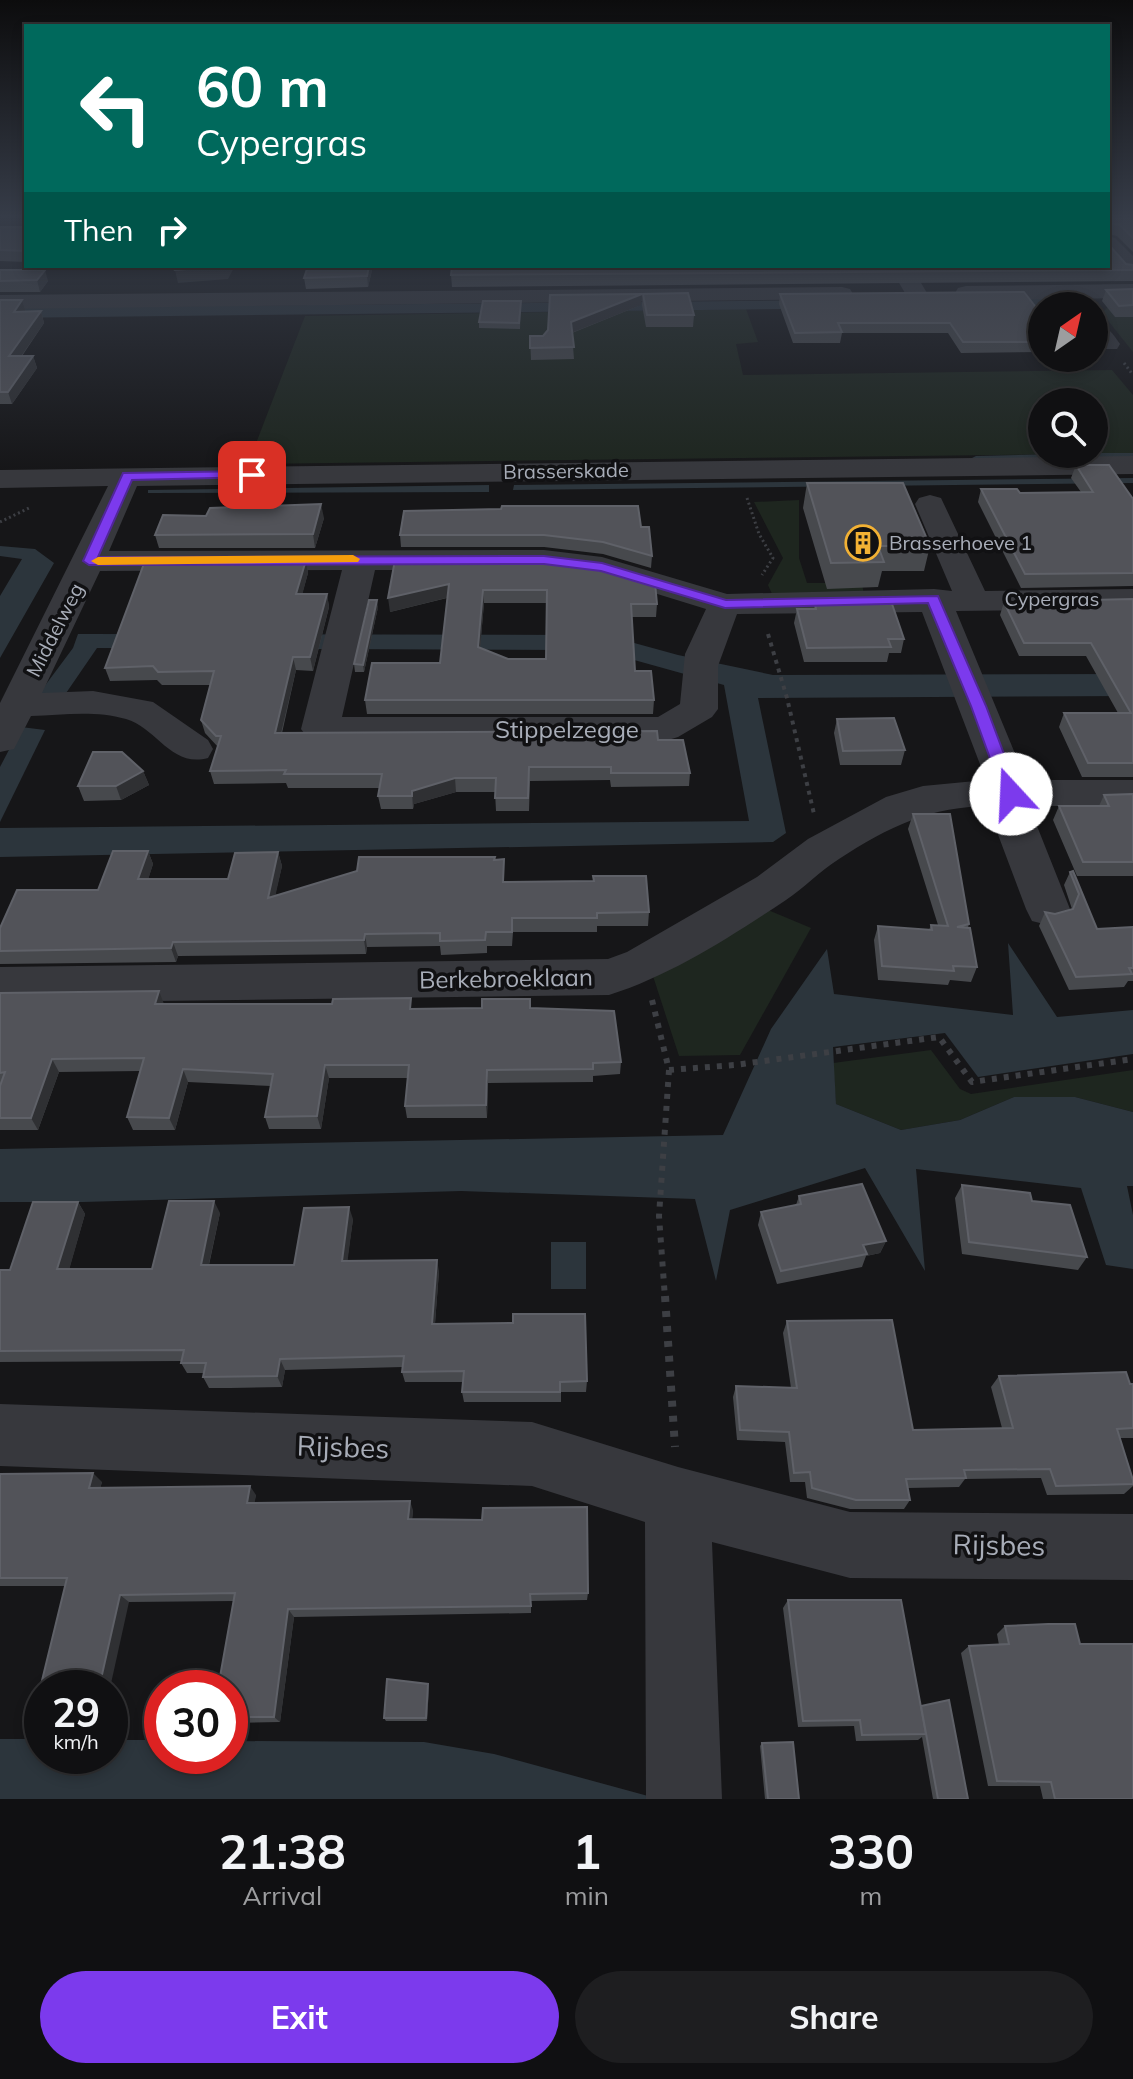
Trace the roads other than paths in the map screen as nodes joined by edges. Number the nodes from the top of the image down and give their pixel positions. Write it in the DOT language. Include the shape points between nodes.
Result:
graph roads {
  1 [pos="519,303"];
  2 [pos="552,303"];
  3 [pos="1133,465"];
  4 [pos="127,476"];
  5 [pos="0,479"];
  6 [pos="930,504"];
  7 [pos="361,559"];
  8 [pos="89,561"];
  9 [pos="934,599"];
  10 [pos="972,599"];
  11 [pos="1133,599"];
  12 [pos="742,603"];
  13 [pos="18,705"];
  14 [pos="0,740"];
  15 [pos="194,749"];
  16 [pos="1133,793"];
  17 [pos="1011,794"];
  18 [pos="1048,909"];
  19 [pos="0,985"];
  20 [pos="0,1435"];
  21 [pos="678,1500"];
  22 [pos="1133,1547"];
  23 [pos="684,1786"];
  1 -- 2 [label="street"];
  3 -- 4 [label="street, Brasserskade"];
  4 -- 5 [label="street, Brasserskade"];
  4 -- 8 [label="street, Middelweg"];
  6 -- 10 [label="street, Cypergras"];
  7 -- 8 [label="street, Cypergras"];
  7 -- 12 [label="street, Cypergras" via="602,567"];
  7 -- 12 [label="street, Stippelzegge" via="320,729 665,729 699,709 702,649"];
  8 -- 13 [label="street, Middelweg"];
  9 -- 10 [label="street, Cypergras"];
  9 -- 12 [label="street, Cypergras"];
  9 -- 17 [label="street"];
  10 -- 11 [label="street, Cypergras"];
  13 -- 14 [label="street, Middelweg"];
  13 -- 15 [label="street" via="93,702 140,710"];
  16 -- 17 [label="street, Berkebroeklaan"];
  17 -- 18 [label="street" via="1012,816"];
  17 -- 19 [label="street, Berkebroeklaan" via="977,793 900,807 823,849 772,888 643,965 609,977"];
  20 -- 21 [label="street, Rijsbes" via="532,1454"];
  21 -- 22 [label="street, Rijsbes" via="850,1545"];
  21 -- 23 [label="street"];
}
